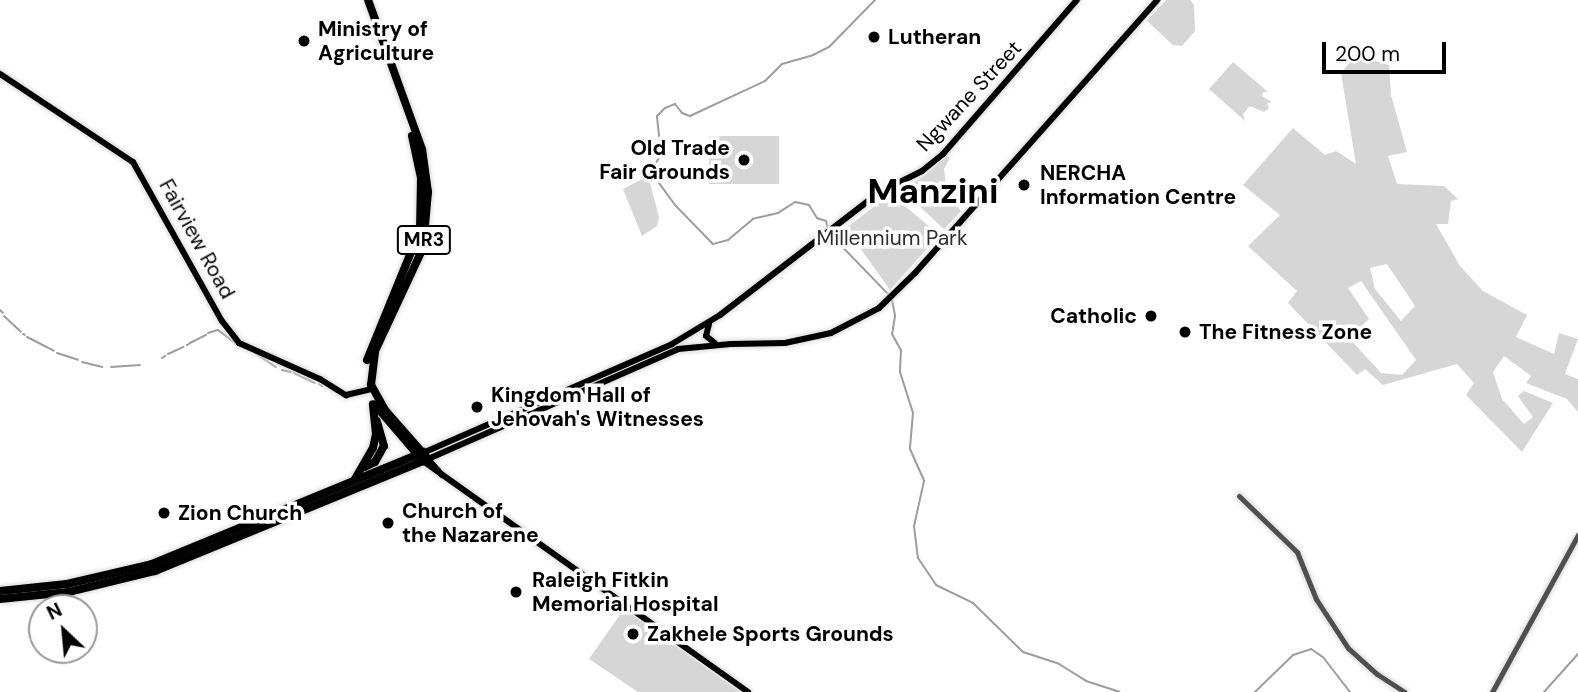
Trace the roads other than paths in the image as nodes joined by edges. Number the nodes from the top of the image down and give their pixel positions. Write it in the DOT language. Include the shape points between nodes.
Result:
graph roads {
  1 [pos="363,0"];
  2 [pos="368,0"];
  3 [pos="1077,0"];
  4 [pos="1157,0"];
  5 [pos="0,74"];
  6 [pos="720,315"];
  7 [pos="731,344"];
  8 [pos="370,390"];
  9 [pos="372,401"];
  10 [pos="424,456"];
  11 [pos="350,483"];
  12 [pos="1239,496"];
  13 [pos="1578,535"];
  14 [pos="0,591"];
  15 [pos="0,599"];
  16 [pos="748,692"];
  17 [pos="1405,692"];
  18 [pos="1492,692"];
  1 -- 8 [label="highway, MR3" via="416,149 422,193 417,242 370,348 366,375"];
  2 -- 8 [label="highway, MR3" via="422,149 428,192 423,248 375,351"];
  3 -- 6 [label="main road, Ngwane Street" via="943,154 922,171 880,192"];
  4 -- 7 [label="main road" via="879,308 831,333 785,343"];
  5 -- 8 [label="main road, Fairview Road" via="132,162 239,343 346,394"];
  6 -- 7 [label="main road" via="708,326 706,336 716,343"];
  6 -- 10 [label="main road, Ngwane Street" via="672,344"];
  7 -- 10 [label="main road" via="678,349"];
  8 -- 9 [label="highway, MR3"];
  8 -- 10 [label="highway"];
  9 -- 10 [label="highway, MR3" via="397,433"];
  9 -- 11 [label="highway" via="373,449"];
  10 -- 11 [label="highway"];
  10 -- 15 [label="highway" via="155,571 69,592"];
  10 -- 16 [label="main road" via="442,475"];
  11 -- 14 [label="highway" via="152,564 66,584"];
  12 -- 17 [label="street" via="1297,552 1316,599 1348,648"];
  13 -- 18 [label="street"];
}
